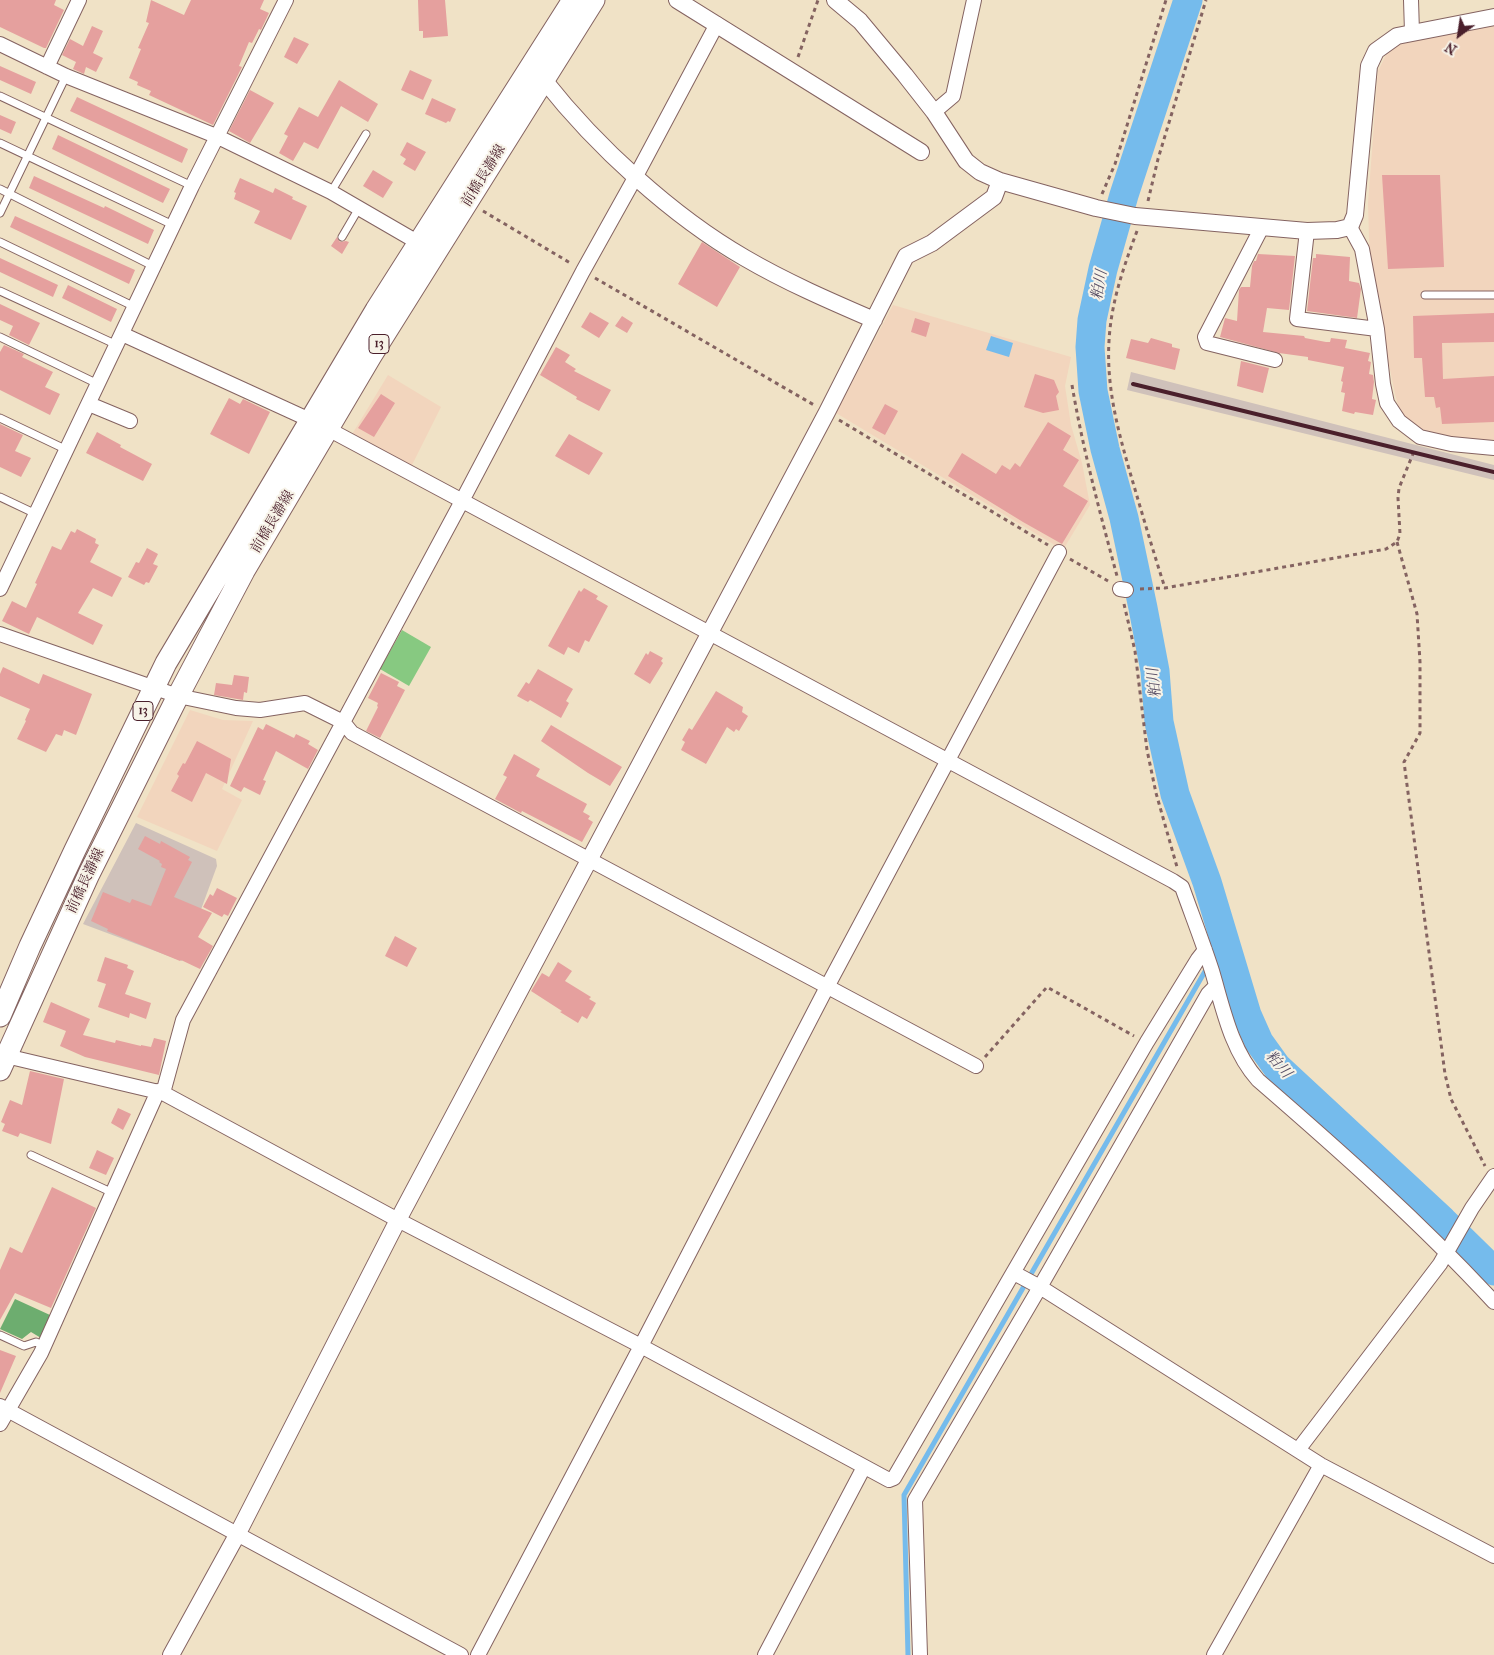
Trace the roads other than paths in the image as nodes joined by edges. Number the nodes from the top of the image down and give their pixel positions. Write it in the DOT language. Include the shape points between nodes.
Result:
graph roads {
  1 [pos="79,0"];
  2 [pos="286,0"];
  3 [pos="573,0"];
  4 [pos="594,0"];
  5 [pos="677,0"];
  6 [pos="836,0"];
  7 [pos="974,0"];
  8 [pos="1411,0"];
  9 [pos="1494,17"];
  10 [pos="717,24"];
  11 [pos="1412,32"];
  12 [pos="0,44"];
  13 [pos="47,67"];
  14 [pos="66,76"];
  15 [pos="544,80"];
  16 [pos="0,96"];
  17 [pos="934,112"];
  18 [pos="46,117"];
  19 [pos="366,134"];
  20 [pos="216,136"];
  21 [pos="0,143"];
  22 [pos="921,152"];
  23 [pos="27,156"];
  24 [pos="636,176"];
  25 [pos="1000,181"];
  26 [pos="192,186"];
  27 [pos="0,189"];
  28 [pos="331,192"];
  29 [pos="9,194"];
  30 [pos="359,208"];
  31 [pos="0,213"];
  32 [pos="173,225"];
  33 [pos="1262,227"];
  34 [pos="1350,227"];
  35 [pos="1308,231"];
  36 [pos="342,237"];
  37 [pos="0,242"];
  38 [pos="419,243"];
  39 [pos="154,266"];
  40 [pos="0,291"];
  41 [pos="1425,295"];
  42 [pos="1494,295"];
  43 [pos="135,307"];
  44 [pos="874,320"];
  45 [pos="1377,329"];
  46 [pos="0,337"];
  47 [pos="119,340"];
  48 [pos="1275,360"];
  49 [pos="98,384"];
  50 [pos="89,404"];
  51 [pos="0,418"];
  52 [pos="130,421"];
  53 [pos="319,424"];
  54 [pos="1494,448"];
  55 [pos="67,450"];
  56 [pos="0,497"];
  57 [pos="462,500"];
  58 [pos="36,514"];
  59 [pos="1059,552"];
  60 [pos="0,590"];
  61 [pos="709,633"];
  62 [pos="0,634"];
  63 [pos="154,688"];
  64 [pos="178,696"];
  65 [pos="342,722"];
  66 [pos="947,761"];
  67 [pos="590,860"];
  68 [pos="1208,960"];
  69 [pos="1216,986"];
  70 [pos="827,987"];
  71 [pos="0,1016"];
  72 [pos="3,1063"];
  73 [pos="976,1066"];
  74 [pos="161,1092"];
  75 [pos="31,1155"];
  76 [pos="1493,1178"];
  77 [pos="113,1192"];
  78 [pos="398,1220"];
  79 [pos="1450,1247"];
  80 [pos="1026,1280"];
  81 [pos="1494,1302"];
  82 [pos="0,1335"];
  83 [pos="44,1346"];
  84 [pos="641,1346"];
  85 [pos="4,1408"];
  86 [pos="0,1424"];
  87 [pos="1298,1450"];
  88 [pos="1321,1465"];
  89 [pos="864,1467"];
  90 [pos="237,1535"];
  91 [pos="1494,1556"];
  92 [pos="170,1655"];
  93 [pos="461,1655"];
  94 [pos="478,1655"];
  95 [pos="765,1655"];
  96 [pos="920,1655"];
  97 [pos="1214,1655"];
  1 -- 13 [label="street"];
  2 -- 20 [label="street"];
  3 -- 38 [label="main road, 前橋長瀞線 / 13"];
  4 -- 15 [label="main road, 前橋長瀞線 / 13"];
  5 -- 10 [label="street"];
  6 -- 17 [label="street" via="860,21"];
  7 -- 17 [label="street" via="953,96"];
  8 -- 11 [label="street"];
  9 -- 11 [label="street"];
  10 -- 22 [label="street"];
  10 -- 24 [label="street"];
  11 -- 34 [label="street" via="1397,36 1376,51 1369,66 1355,215"];
  12 -- 13 [label="street"];
  13 -- 14 [label="street"];
  14 -- 18 [label="lane"];
  14 -- 20 [label="street"];
  15 -- 24 [label="street" via="596,139"];
  15 -- 53 [label="main road, 前橋長瀞線 / 13" via="371,356"];
  16 -- 18 [label="lane"];
  17 -- 25 [label="street" via="966,161"];
  18 -- 23 [label="lane"];
  18 -- 26 [label="lane"];
  19 -- 28 [label="lane"];
  20 -- 26 [label="street"];
  20 -- 28 [label="street"];
  21 -- 23 [label="lane"];
  23 -- 29 [label="lane"];
  23 -- 32 [label="lane"];
  24 -- 44 [label="street" via="706,233 743,257 816,296"];
  24 -- 57 [label="street" via="582,271"];
  25 -- 33 [label="street" via="1099,208"];
  25 -- 44 [label="street" via="994,197 932,244 906,256"];
  26 -- 32 [label="street"];
  27 -- 29 [label="lane"];
  28 -- 30 [label="street"];
  29 -- 31 [label="lane"];
  29 -- 39 [label="lane"];
  30 -- 36 [label="lane"];
  30 -- 38 [label="street"];
  32 -- 39 [label="street"];
  33 -- 35 [label="street"];
  33 -- 48 [label="street" via="1205,337 1207,344"];
  34 -- 35 [label="street"];
  34 -- 45 [label="street" via="1362,248"];
  35 -- 45 [label="street" via="1297,319"];
  37 -- 43 [label="lane"];
  38 -- 53 [label="main road, 前橋長瀞線 / 13"];
  39 -- 43 [label="street"];
  40 -- 47 [label="lane"];
  41 -- 42 [label="lane"];
  43 -- 47 [label="street"];
  44 -- 61 [label="street"];
  45 -- 54 [label="street" via="1387,403 1399,420 1420,437"];
  46 -- 49 [label="lane"];
  47 -- 49 [label="street"];
  47 -- 53 [label="street"];
  49 -- 50 [label="street"];
  50 -- 52 [label="street"];
  50 -- 55 [label="street"];
  51 -- 55 [label="lane"];
  53 -- 57 [label="street"];
  53 -- 63 [label="main road, 前橋長瀞線 / 13" via="166,663"];
  53 -- 64 [label="main road, 前橋長瀞線 / 13"];
  55 -- 58 [label="street"];
  56 -- 58 [label="lane"];
  57 -- 61 [label="street"];
  57 -- 65 [label="street"];
  58 -- 60 [label="street"];
  59 -- 66 [label="street"];
  61 -- 66 [label="street"];
  61 -- 67 [label="street"];
  62 -- 63 [label="street"];
  63 -- 64 [label="street"];
  63 -- 71 [label="main road, 前橋長瀞線 / 13"];
  64 -- 65 [label="street" via="260,710 305,703"];
  64 -- 72 [label="main road, 前橋長瀞線 / 13" via="89,874"];
  65 -- 67 [label="street" via="352,733"];
  65 -- 74 [label="street" via="183,1020"];
  66 -- 68 [label="street" via="1182,887"];
  66 -- 70 [label="street"];
  67 -- 70 [label="street"];
  67 -- 78 [label="street"];
  68 -- 69 [label="street"];
  68 -- 80 [label="street" via="1198,959 1147,1042"];
  69 -- 79 [label="street" via="1237,1048 1250,1071"];
  69 -- 80 [label="street"];
  70 -- 73 [label="street"];
  70 -- 84 [label="street"];
  72 -- 74 [label="street"];
  74 -- 77 [label="street"];
  74 -- 78 [label="street"];
  75 -- 77 [label="lane"];
  76 -- 79 [label="street"];
  77 -- 83 [label="street"];
  78 -- 84 [label="street"];
  78 -- 90 [label="street"];
  79 -- 81 [label="street"];
  79 -- 87 [label="street"];
  80 -- 87 [label="street"];
  80 -- 89 [label="street" via="894,1478 889,1480"];
  80 -- 96 [label="street" via="915,1500"];
  82 -- 83 [label="lane" via="24,1346 36,1342"];
  83 -- 85 [label="street"];
  84 -- 89 [label="street"];
  84 -- 94 [label="street"];
  85 -- 86 [label="street"];
  85 -- 90 [label="street"];
  87 -- 88 [label="street"];
  88 -- 91 [label="street"];
  88 -- 97 [label="street"];
  89 -- 95 [label="street"];
  90 -- 92 [label="street"];
  90 -- 93 [label="street"];
}
